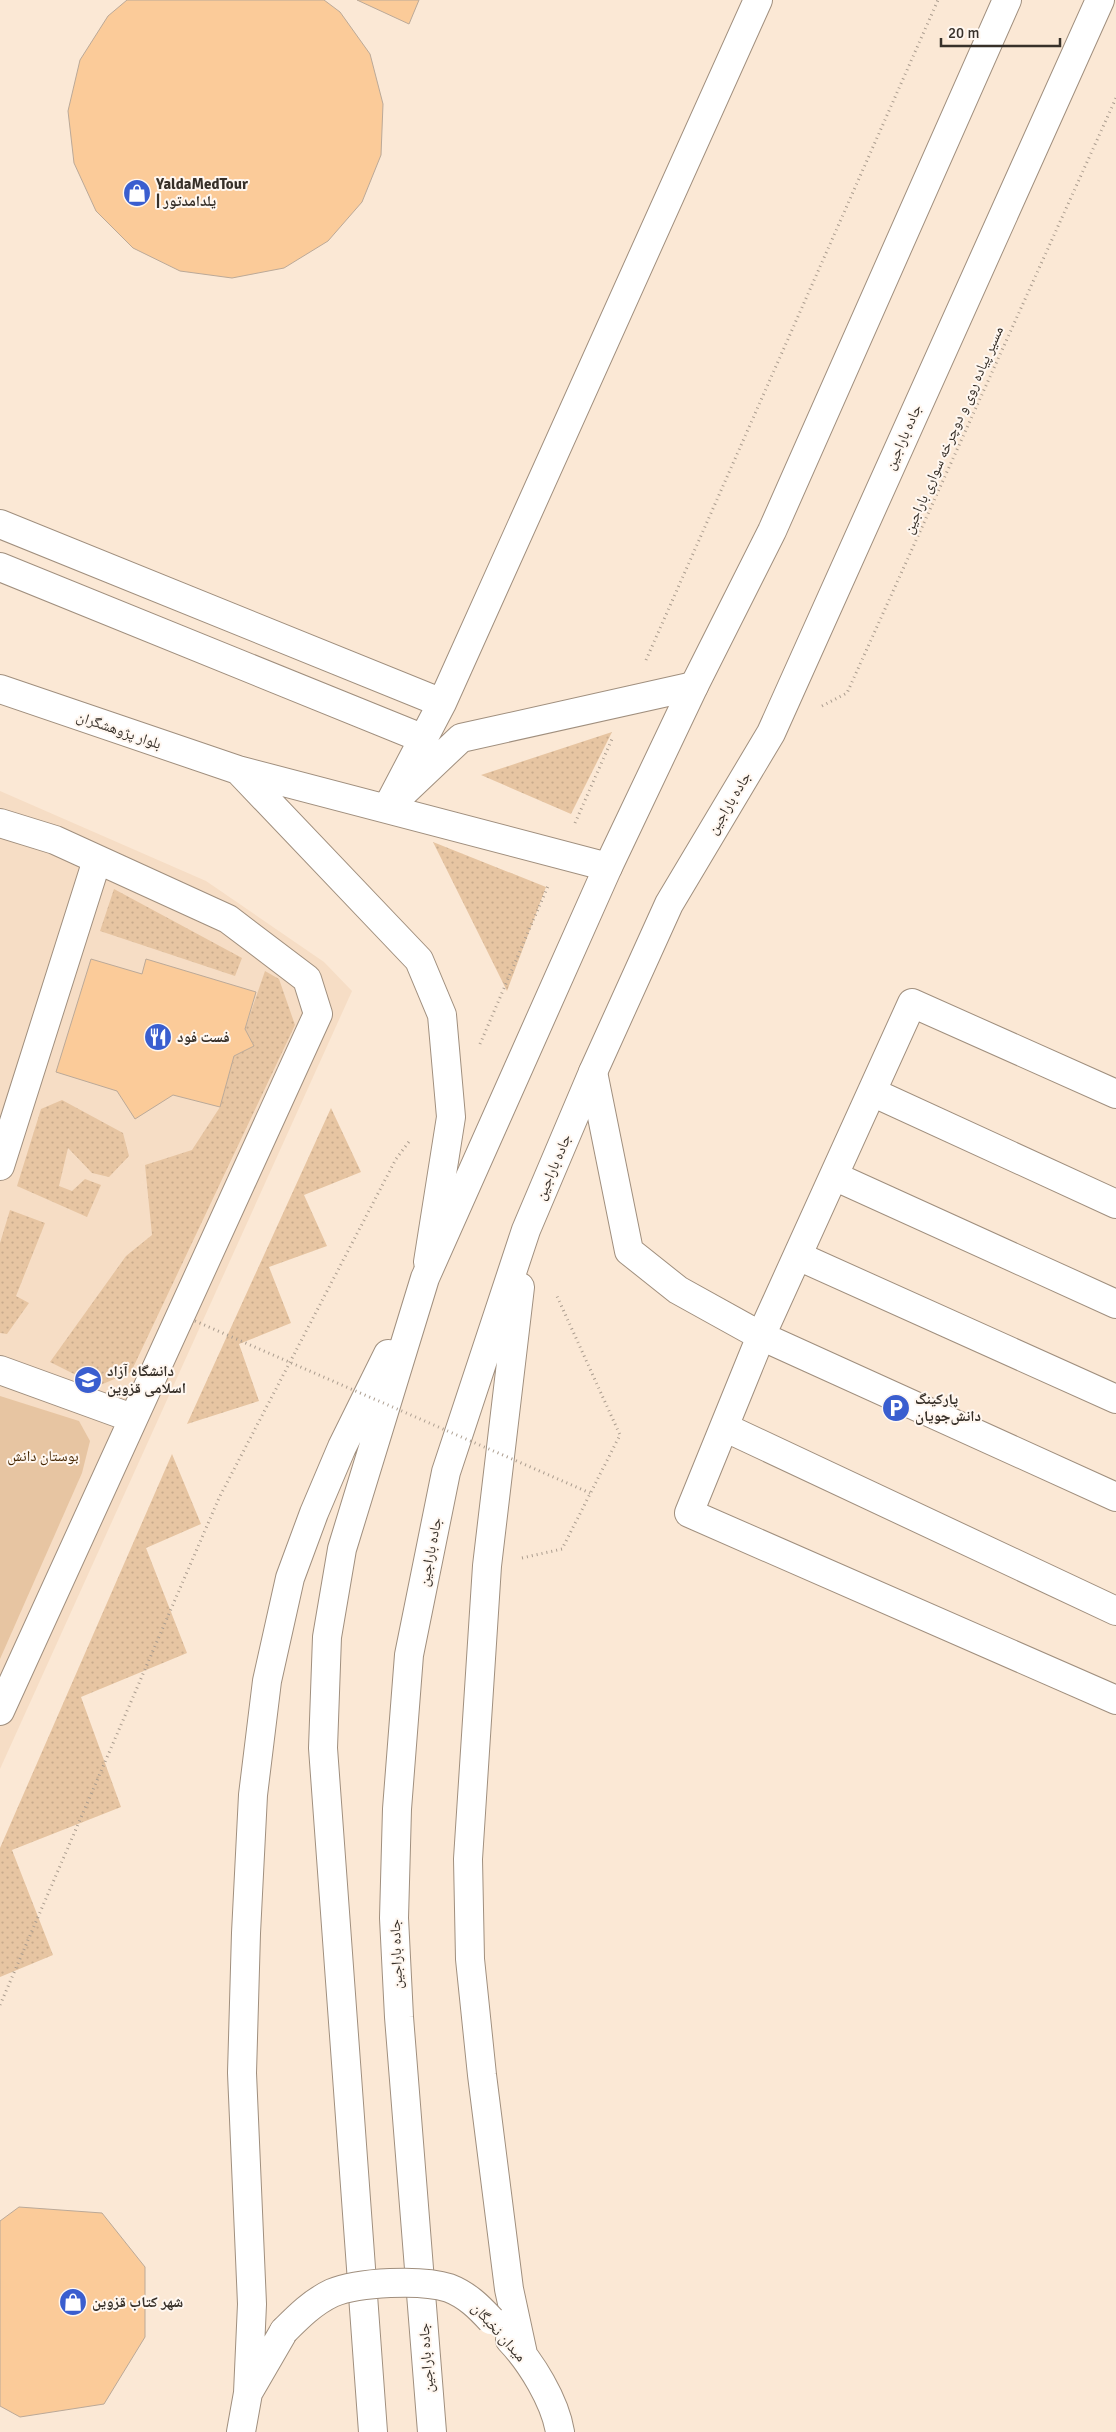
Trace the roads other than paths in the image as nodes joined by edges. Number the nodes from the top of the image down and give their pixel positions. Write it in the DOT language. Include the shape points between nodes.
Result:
graph roads {
  1 [pos="758,0"];
  2 [pos="1007,0"];
  3 [pos="1100,0"];
  4 [pos="0,524"];
  5 [pos="0,567"];
  6 [pos="694,686"];
  7 [pos="0,689"];
  8 [pos="442,703"];
  9 [pos="424,739"];
  10 [pos="238,770"];
  11 [pos="387,808"];
  12 [pos="0,823"];
  13 [pos="97,860"];
  14 [pos="608,867"];
  15 [pos="593,1072"];
  16 [pos="872,1092"];
  17 [pos="1116,1094"];
  18 [pos="0,1166"];
  19 [pos="834,1176"];
  20 [pos="1116,1204"];
  21 [pos="526,1230"];
  22 [pos="798,1256"];
  23 [pos="425,1278"];
  24 [pos="1116,1304"];
  25 [pos="762,1336"];
  26 [pos="0,1370"];
  27 [pos="1116,1399"];
  28 [pos="132,1418"];
  29 [pos="724,1427"];
  30 [pos="1116,1498"];
  31 [pos="1116,1611"];
  32 [pos="1116,1700"];
  33 [pos="0,1711"];
  34 [pos="523,2354"];
  35 [pos="240,2418"];
  36 [pos="373,2432"];
  37 [pos="432,2432"];
  38 [pos="560,2432"];
  1 -- 8 [label="main road"];
  2 -- 6 [label="main road" via="772,531"];
  3 -- 15 [label="main road, جاده باراجین" via="771,733 669,904"];
  4 -- 8 [label="main road"];
  5 -- 9 [label="main road"];
  6 -- 11 [label="main road" via="461,738"];
  6 -- 14 [label="main road"];
  7 -- 10 [label="main road, بلوار پژوهشگران"];
  8 -- 9 [label="main road"];
  9 -- 11 [label="main road"];
  10 -- 11 [label="main road, بلوار پژوهشگران"];
  10 -- 23 [label="main road" via="419,960 442,1015 451,1117"];
  11 -- 14 [label="main road, بلوار پژوهشگران"];
  12 -- 13 [label="main road" via="55,840"];
  13 -- 18 [label="main road"];
  13 -- 28 [label="main road" via="228,919 307,979 318,1014"];
  14 -- 23 [label="main road"];
  15 -- 21 [label="main road, جاده باراجین"];
  15 -- 25 [label="main road" via="629,1251 678,1290"];
  16 -- 17 [label="main road" via="912,1003"];
  16 -- 19 [label="main road"];
  16 -- 20 [label="main road"];
  19 -- 22 [label="main road"];
  19 -- 24 [label="main road"];
  21 -- 34 [label="main road" via="487,1566 468,1859 470,1959 482,2075 509,2289"];
  21 -- 37 [label="main road, جاده باراجین" via="446,1472 409,1655 396,1809 394,1918 399,2017"];
  22 -- 25 [label="main road"];
  22 -- 27 [label="main road"];
  23 -- 35 [label="main road" via="342,1447 314,1513 290,1578 267,1680 253,1795 246,1942 242,2073 252,2304"];
  23 -- 36 [label="main road" via="342,1549 327,1637 323,1748"];
  25 -- 29 [label="main road"];
  25 -- 30 [label="main road"];
  26 -- 28 [label="main road"];
  28 -- 33 [label="main road"];
  29 -- 31 [label="main road"];
  29 -- 32 [label="main road" via="689,1514"];
  34 -- 35 [label="main road, میدان نخبگان, bridge" via="473,2301 449,2288 410,2282 371,2285 334,2293 308,2307 284,2331"];
  34 -- 38 [label="main road, میدان نخبگان" via="542,2387"];
}
